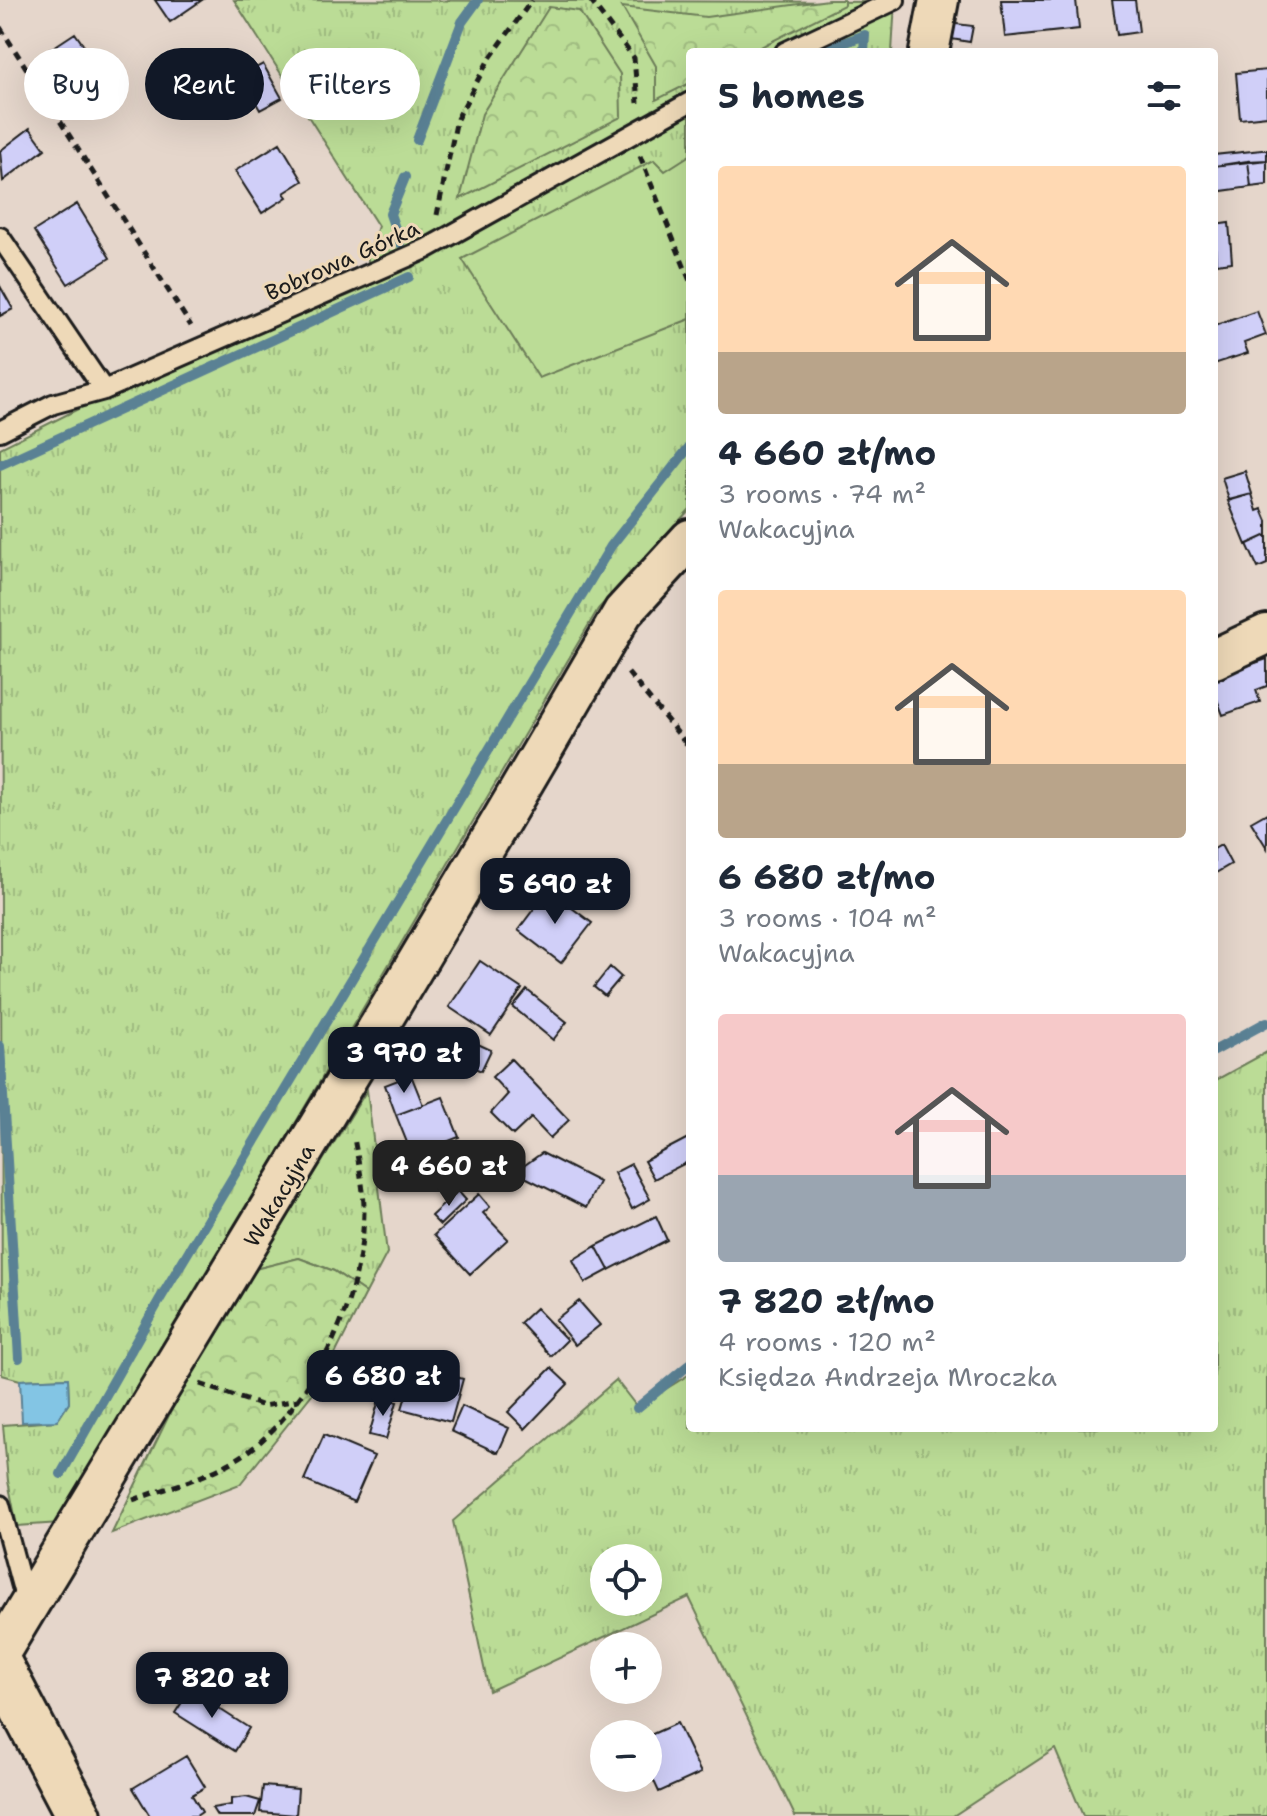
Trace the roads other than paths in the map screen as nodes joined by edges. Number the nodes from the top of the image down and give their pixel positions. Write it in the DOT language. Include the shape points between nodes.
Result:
graph roads {
  1 [pos="895,0"];
  2 [pos="939,0"];
  3 [pos="793,48"];
  4 [pos="930,48"];
  5 [pos="686,104"];
  6 [pos="0,237"];
  7 [pos="104,390"];
  8 [pos="0,431"];
  9 [pos="686,543"];
  10 [pos="1267,634"];
  11 [pos="1218,657"];
  12 [pos="0,1505"];
  13 [pos="27,1607"];
  14 [pos="0,1653"];
  15 [pos="0,1666"];
  16 [pos="79,1816"];
  1 -- 3 [label="lane"];
  2 -- 4 [label="street"];
  5 -- 7 [label="lane, Bobrowa Górka" via="426,249"];
  6 -- 7 [label="lane"];
  7 -- 8 [label="lane, Bobrowa Górka" via="53,404"];
  9 -- 13 [label="street, Wakacyjna" via="623,612"];
  10 -- 11 [label="street"];
  12 -- 13 [label="lane"];
  13 -- 14 [label="street, Wakacyjna"];
  15 -- 16 [label="street"];
}
